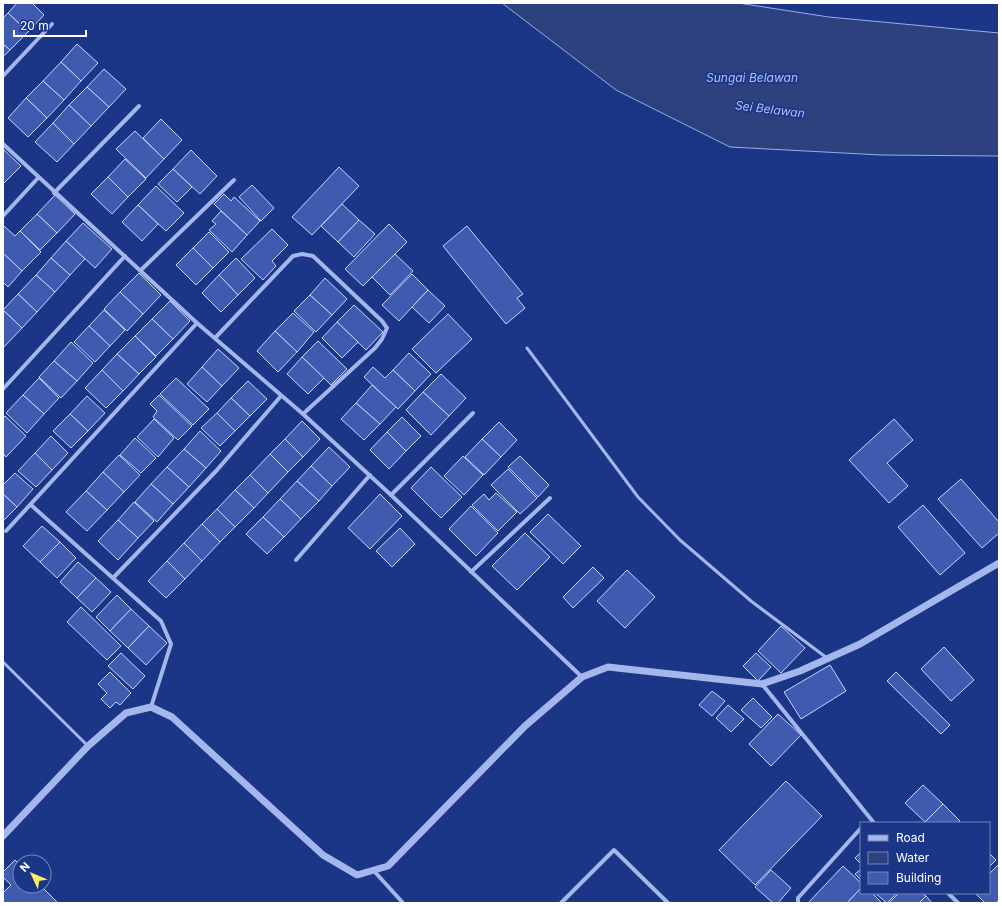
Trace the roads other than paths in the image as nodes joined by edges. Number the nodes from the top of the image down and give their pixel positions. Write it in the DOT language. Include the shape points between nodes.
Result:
graph roads {
  1 [pos="52,24"];
  2 [pos="3,76"];
  3 [pos="139,106"];
  4 [pos="3,144"];
  5 [pos="38,178"];
  6 [pos="234,180"];
  7 [pos="54,192"];
  8 [pos="3,216"];
  9 [pos="125,256"];
  10 [pos="142,270"];
  11 [pos="197,323"];
  12 [pos="215,338"];
  13 [pos="527,348"];
  14 [pos="3,389"];
  15 [pos="281,396"];
  16 [pos="473,413"];
  17 [pos="304,414"];
  18 [pos="370,475"];
  19 [pos="391,495"];
  20 [pos="550,498"];
  21 [pos="31,505"];
  22 [pos="6,531"];
  23 [pos="296,560"];
  24 [pos="999,563"];
  25 [pos="471,572"];
  26 [pos="113,578"];
  27 [pos="828,658"];
  28 [pos="3,662"];
  29 [pos="582,677"];
  30 [pos="762,684"];
  31 [pos="151,707"];
  32 [pos="88,746"];
  33 [pos="869,819"];
  34 [pos="867,822"];
  35 [pos="873,822"];
  36 [pos="860,829"];
  37 [pos="3,836"];
  38 [pos="374,871"];
  39 [pos="949,894"];
  40 [pos="403,903"];
  41 [pos="561,903"];
  42 [pos="668,903"];
  43 [pos="798,903"];
  44 [pos="958,903"];
  1 -- 2 [label="street"];
  3 -- 7 [label="street"];
  4 -- 5 [label="street"];
  5 -- 7 [label="street"];
  5 -- 8 [label="street"];
  6 -- 10 [label="street"];
  7 -- 9 [label="street"];
  9 -- 10 [label="street"];
  9 -- 14 [label="street"];
  10 -- 11 [label="street"];
  11 -- 12 [label="street"];
  11 -- 21 [label="street"];
  12 -- 15 [label="street"];
  12 -- 17 [label="street" via="293,256 313,256 387,328 375,348"];
  13 -- 27 [label="lane" via="638,497 680,540 751,601"];
  15 -- 17 [label="street"];
  15 -- 26 [label="street" via="216,470"];
  16 -- 19 [label="street"];
  17 -- 18 [label="street"];
  18 -- 19 [label="street"];
  18 -- 23 [label="street"];
  19 -- 25 [label="street"];
  20 -- 25 [label="street"];
  21 -- 22 [label="street"];
  21 -- 26 [label="street"];
  24 -- 27 [label="street" via="867,640"];
  25 -- 29 [label="street"];
  26 -- 31 [label="street" via="161,621 171,644"];
  27 -- 30 [label="street"];
  28 -- 32 [label="lane"];
  29 -- 30 [label="street" via="608,667"];
  29 -- 38 [label="street" via="525,726 388,866"];
  30 -- 33 [label="street"];
  31 -- 32 [label="street" via="126,713"];
  31 -- 38 [label="street" via="172,718 323,855 357,875"];
  32 -- 37 [label="street"];
  33 -- 34 [label="street"];
  33 -- 35 [label="street"];
  36 -- 43 [label="street" via="798,898"];
  38 -- 40 [label="street"];
  39 -- 44 [label="street"];
  41 -- 42 [label="street" via="614,850"];
}
